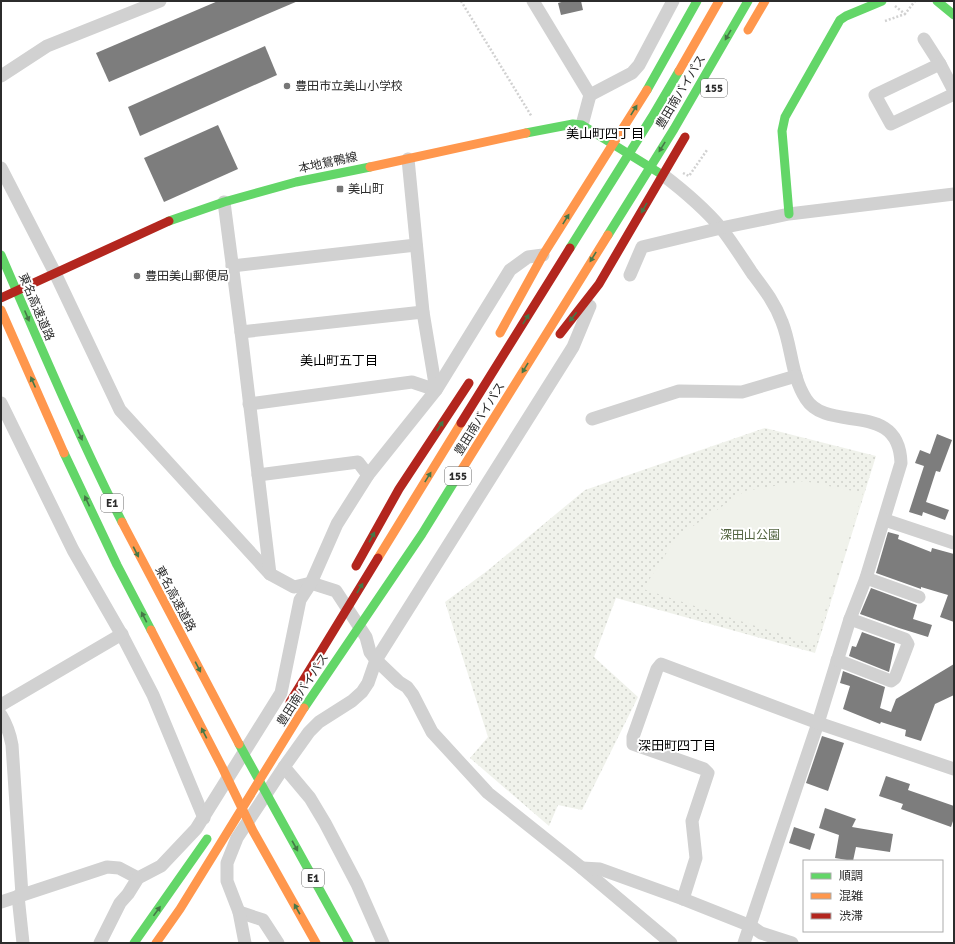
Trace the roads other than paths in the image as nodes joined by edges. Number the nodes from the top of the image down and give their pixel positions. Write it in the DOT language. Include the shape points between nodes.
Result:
graph roads {
  1 [pos="160,1"];
  2 [pos="533,1"];
  3 [pos="673,1"];
  4 [pos="697,1"];
  5 [pos="719,1"];
  6 [pos="748,1"];
  7 [pos="765,1"];
  8 [pos="882,1"];
  9 [pos="937,1"];
  10 [pos="954,15"];
  11 [pos="924,39"];
  12 [pos="742,41"];
  13 [pos="940,64"];
  14 [pos="1,76"];
  15 [pos="954,92"];
  16 [pos="590,95"];
  17 [pos="582,124"];
  18 [pos="691,128"];
  19 [pos="617,146"];
  20 [pos="408,159"];
  21 [pos="1,168"];
  22 [pos="663,175"];
  23 [pos="954,194"];
  24 [pos="224,202"];
  25 [pos="789,214"];
  26 [pos="721,228"];
  27 [pos="416,245"];
  28 [pos="1,255"];
  29 [pos="543,255"];
  30 [pos="232,266"];
  31 [pos="55,273"];
  32 [pos="630,275"];
  33 [pos="599,284"];
  34 [pos="1,298"];
  35 [pos="1,310"];
  36 [pos="423,312"];
  37 [pos="241,332"];
  38 [pos="494,343"];
  39 [pos="554,344"];
  40 [pos="473,376"];
  41 [pos="796,376"];
  42 [pos="436,390"];
  43 [pos="1,403"];
  44 [pos="249,404"];
  45 [pos="592,419"];
  46 [pos="258,475"];
  47 [pos="368,475"];
  48 [pos="441,520"];
  49 [pos="885,520"];
  50 [pos="954,543"];
  51 [pos="353,572"];
  52 [pos="270,574"];
  53 [pos="866,578"];
  54 [pos="311,583"];
  55 [pos="346,585"];
  56 [pos="920,597"];
  57 [pos="850,619"];
  58 [pos="122,634"];
  59 [pos="354,635"];
  60 [pos="373,656"];
  61 [pos="837,660"];
  62 [pos="315,661"];
  63 [pos="1,705"];
  64 [pos="287,707"];
  65 [pos="1,715"];
  66 [pos="818,723"];
  67 [pos="255,759"];
  68 [pos="284,767"];
  69 [pos="954,769"];
  70 [pos="247,773"];
  71 [pos="238,786"];
  72 [pos="230,800"];
  73 [pos="204,818"];
  74 [pos="210,833"];
  75 [pos="582,868"];
  76 [pos="138,878"];
  77 [pos="20,896"];
  78 [pos="683,899"];
  79 [pos="1,902"];
  80 [pos="239,912"];
  81 [pos="751,926"];
  82 [pos="23,943"];
  83 [pos="100,943"];
  84 [pos="134,943"];
  85 [pos="156,943"];
  86 [pos="245,943"];
  87 [pos="278,943"];
  88 [pos="316,943"];
  89 [pos="349,943"];
  90 [pos="383,943"];
  91 [pos="671,943"];
  92 [pos="744,943"];
  93 [pos="792,943"];
  1 -- 14 [label="street" via="47,46"];
  2 -- 16 [label="street"];
  3 -- 16 [label="street" via="636,69"];
  19 -- 4 [label="main road, one-way"];
  62 -- 5 [label="main road, 豊田南バイパス / 155, one-way" via="652,117"];
  6 -- 59 [label="main road, 豊田南バイパス / 155, one-way" via="674,129 427,528"];
  7 -- 12 [label="main road"];
  8 -- 25 [label="main road" via="840,20 785,117 782,131"];
  9 -- 10 [label="main road"];
  11 -- 13 [label="street"];
  13 -- 15 [label="street"];
  13 -- 15 [label="street" via="875,95 891,124"];
  16 -- 17 [label="street"];
  17 -- 19 [label="main road"];
  17 -- 20 [label="main road, 本地鴛鴨線" via="540,130"];
  18 -- 22 [label="main road"];
  19 -- 22 [label="main road"];
  29 -- 19 [label="main road, one-way"];
  20 -- 24 [label="main road, 本地鴛鴨線" via="296,182"];
  20 -- 27 [label="street"];
  21 -- 31 [label="street"];
  22 -- 26 [label="street" via="689,196"];
  22 -- 33 [label="main road, one-way"];
  23 -- 25 [label="street"];
  24 -- 30 [label="street"];
  24 -- 31 [label="main road, 本地鴛鴨線" via="165,222"];
  25 -- 26 [label="street"];
  26 -- 32 [label="street" via="642,247"];
  26 -- 41 [label="street" via="776,307 784,327"];
  27 -- 30 [label="street"];
  27 -- 36 [label="street"];
  28 -- 89 [label="main road, 東名高速道路 / E1, one-way" via="54,378 139,557"];
  29 -- 38 [label="main road"];
  29 -- 42 [label="street" via="528,257 510,270"];
  30 -- 37 [label="street"];
  31 -- 34 [label="main road, 本地鴛鴨線"];
  31 -- 52 [label="street" via="120,410"];
  33 -- 39 [label="main road, one-way"];
  33 -- 60 [label="street" via="573,347"];
  88 -- 35 [label="main road, E1, one-way" via="253,831 117,565"];
  36 -- 37 [label="street"];
  36 -- 42 [label="street"];
  37 -- 44 [label="street"];
  51 -- 40 [label="main road, one-way" via="399,489"];
  41 -- 45 [label="street" via="742,392 679,391"];
  41 -- 49 [label="street" via="806,401 815,410 878,425 889,431 897,440 901,463"];
  42 -- 44 [label="street" via="412,382"];
  42 -- 47 [label="street"];
  43 -- 58 [label="street" via="73,550"];
  44 -- 46 [label="street"];
  46 -- 47 [label="street" via="358,462"];
  46 -- 52 [label="street"];
  47 -- 54 [label="street" via="337,524"];
  48 -- 59 [label="main road, 155" via="388,596"];
  49 -- 50 [label="street"];
  49 -- 53 [label="street"];
  52 -- 54 [label="street" via="294,587"];
  53 -- 56 [label="street"];
  53 -- 57 [label="street"];
  54 -- 60 [label="street" via="336,591 366,637"];
  54 -- 73 [label="street" via="300,600 281,693"];
  55 -- 62 [label="main road, 155"];
  57 -- 61 [label="street"];
  57 -- 61 [label="street" via="905,639 908,644 895,678 891,681"];
  58 -- 63 [label="street"];
  58 -- 73 [label="street" via="153,695"];
  59 -- 85 [label="main road, 豊田南バイパス / 155" via="316,689 180,909"];
  60 -- 68 [label="street" via="368,683 362,692 319,722"];
  60 -- 75 [label="street" via="399,682 408,687 432,732 488,793"];
  61 -- 66 [label="street"];
  62 -- 64 [label="main road, 豊田南バイパス / 155"];
  65 -- 77 [label="street" via="11,735"];
  66 -- 69 [label="street"];
  66 -- 78 [label="street" via="661,664 657,669 633,737 633,744 704,769 708,773 692,821 696,858"];
  66 -- 81 [label="street"];
  67 -- 70 [label="main road"];
  68 -- 80 [label="street" via="237,838 227,863 227,881"];
  68 -- 90 [label="street" via="310,798 325,823 357,884"];
  71 -- 72 [label="main road"];
  73 -- 76 [label="street" via="161,866"];
  84 -- 74 [label="main road, one-way"];
  75 -- 78 [label="street" via="600,869"];
  75 -- 91 [label="street"];
  76 -- 77 [label="street" via="119,868 106,866"];
  76 -- 83 [label="street" via="120,903"];
  77 -- 79 [label="street"];
  77 -- 82 [label="street"];
  78 -- 81 [label="street"];
  80 -- 86 [label="street"];
  80 -- 87 [label="street" via="262,920"];
  81 -- 92 [label="street"];
  81 -- 93 [label="street"];
}
